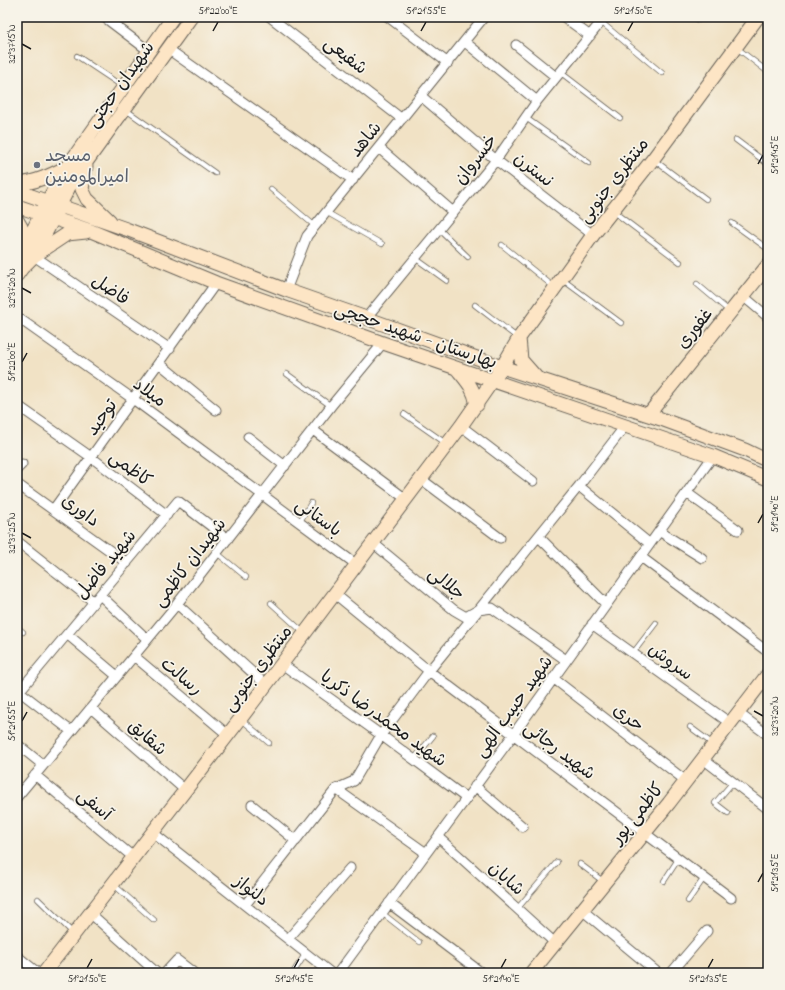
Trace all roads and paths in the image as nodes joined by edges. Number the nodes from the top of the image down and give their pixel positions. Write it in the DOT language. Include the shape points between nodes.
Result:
graph roads {
  1 [pos="104,17"];
  2 [pos="173,17"];
  3 [pos="191,17"];
  4 [pos="270,17"];
  5 [pos="388,17"];
  6 [pos="484,17"];
  7 [pos="564,17"];
  8 [pos="758,17"];
  9 [pos="603,20"];
  10 [pos="590,36"];
  11 [pos="465,42"];
  12 [pos="516,45"];
  13 [pos="736,47"];
  14 [pos="168,49"];
  15 [pos="149,51"];
  16 [pos="77,56"];
  17 [pos="448,63"];
  18 [pos="768,72"];
  19 [pos="662,73"];
  20 [pos="558,74"];
  21 [pos="123,87"];
  22 [pos="421,96"];
  23 [pos="537,101"];
  24 [pos="124,109"];
  25 [pos="526,118"];
  26 [pos="620,118"];
  27 [pos="402,119"];
  28 [pos="736,140"];
  29 [pos="379,148"];
  30 [pos="653,159"];
  31 [pos="496,160"];
  32 [pos="87,161"];
  33 [pos="589,164"];
  34 [pos="768,164"];
  35 [pos="67,167"];
  36 [pos="215,173"];
  37 [pos="353,180"];
  38 [pos="17,184"];
  39 [pos="271,189"];
  40 [pos="17,191"];
  41 [pos="706,199"];
  42 [pos="47,202"];
  43 [pos="17,206"];
  44 [pos="60,207"];
  45 [pos="612,210"];
  46 [pos="326,212"];
  47 [pos="453,212"];
  48 [pos="41,214"];
  49 [pos="53,219"];
  50 [pos="17,220"];
  51 [pos="732,223"];
  52 [pos="315,226"];
  53 [pos="126,229"];
  54 [pos="439,229"];
  55 [pos="91,232"];
  56 [pos="593,235"];
  57 [pos="382,244"];
  58 [pos="502,245"];
  59 [pos="768,249"];
  60 [pos="22,250"];
  61 [pos="34,256"];
  62 [pos="468,257"];
  63 [pos="415,258"];
  64 [pos="680,262"];
  65 [pos="768,265"];
  66 [pos="19,272"];
  67 [pos="447,281"];
  68 [pos="216,283"];
  69 [pos="558,283"];
  70 [pos="697,284"];
  71 [pos="286,290"];
  72 [pos="743,296"];
  73 [pos="475,305"];
  74 [pos="730,312"];
  75 [pos="17,317"];
  76 [pos="768,317"];
  77 [pos="366,318"];
  78 [pos="622,323"];
  79 [pos="519,338"];
  80 [pos="383,343"];
  81 [pos="170,349"];
  82 [pos="159,363"];
  83 [pos="502,367"];
  84 [pos="458,369"];
  85 [pos="287,374"];
  86 [pos="537,379"];
  87 [pos="493,380"];
  88 [pos="133,399"];
  89 [pos="17,405"];
  90 [pos="477,405"];
  91 [pos="331,406"];
  92 [pos="216,410"];
  93 [pos="404,414"];
  94 [pos="648,415"];
  95 [pos="461,426"];
  96 [pos="625,426"];
  97 [pos="313,430"];
  98 [pos="248,437"];
  99 [pos="447,444"];
  100 [pos="713,456"];
  101 [pos="91,457"];
  102 [pos="768,461"];
  103 [pos="285,466"];
  104 [pos="421,479"];
  105 [pos="768,479"];
  106 [pos="533,481"];
  107 [pos="17,484"];
  108 [pos="579,486"];
  109 [pos="686,493"];
  110 [pos="262,495"];
  111 [pos="406,499"];
  112 [pos="312,503"];
  113 [pos="53,510"];
  114 [pos="167,515"];
  115 [pos="298,522"];
  116 [pos="738,530"];
  117 [pos="659,531"];
  118 [pos="539,537"];
  119 [pos="500,538"];
  120 [pos="228,539"];
  121 [pos="17,541"];
  122 [pos="373,543"];
  123 [pos="650,544"];
  124 [pos="217,553"];
  125 [pos="641,557"];
  126 [pos="702,558"];
  127 [pos="126,563"];
  128 [pos="356,565"];
  129 [pos="246,577"];
  130 [pos="334,594"];
  131 [pos="97,599"];
  132 [pos="271,603"];
  133 [pos="176,604"];
  134 [pos="606,604"];
  135 [pos="478,610"];
  136 [pos="656,623"];
  137 [pos="592,624"];
  138 [pos="17,627"];
  139 [pos="23,632"];
  140 [pos="67,634"];
  141 [pos="305,634"];
  142 [pos="148,640"];
  143 [pos="768,652"];
  144 [pos="633,653"];
  145 [pos="134,656"];
  146 [pos="566,660"];
  147 [pos="282,664"];
  148 [pos="429,671"];
  149 [pos="768,674"];
  150 [pos="117,676"];
  151 [pos="553,678"];
  152 [pos="266,685"];
  153 [pos="18,693"];
  154 [pos="91,708"];
  155 [pos="241,718"];
  156 [pos="734,718"];
  157 [pos="690,727"];
  158 [pos="71,731"];
  159 [pos="228,735"];
  160 [pos="381,735"];
  161 [pos="513,735"];
  162 [pos="768,735"];
  163 [pos="433,736"];
  164 [pos="269,742"];
  165 [pos="17,744"];
  166 [pos="714,745"];
  167 [pos="414,759"];
  168 [pos="703,759"];
  169 [pos="43,765"];
  170 [pos="35,775"];
  171 [pos="686,781"];
  172 [pos="733,782"];
  173 [pos="475,786"];
  174 [pos="336,789"];
  175 [pos="186,790"];
  176 [pos="17,797"];
  177 [pos="466,798"];
  178 [pos="252,805"];
  179 [pos="768,809"];
  180 [pos="728,813"];
  181 [pos="523,827"];
  182 [pos="152,832"];
  183 [pos="645,833"];
  184 [pos="438,837"];
  185 [pos="296,841"];
  186 [pos="426,853"];
  187 [pos="134,857"];
  188 [pos="678,858"];
  189 [pos="558,862"];
  190 [pos="580,864"];
  191 [pos="350,868"];
  192 [pos="704,878"];
  193 [pos="664,881"];
  194 [pos="604,882"];
  195 [pos="112,884"];
  196 [pos="731,898"];
  197 [pos="38,899"];
  198 [pos="688,901"];
  199 [pos="389,903"];
  200 [pos="245,905"];
  201 [pos="517,908"];
  202 [pos="582,910"];
  203 [pos="90,913"];
  204 [pos="382,913"];
  205 [pos="154,920"];
  206 [pos="707,931"];
  207 [pos="74,934"];
  208 [pos="288,939"];
  209 [pos="419,942"];
  210 [pos="555,943"];
  211 [pos="306,953"];
  212 [pos="17,956"];
  213 [pos="38,973"];
  214 [pos="44,973"];
  215 [pos="157,973"];
  216 [pos="165,973"];
  217 [pos="194,973"];
  218 [pos="293,973"];
  219 [pos="331,973"];
  220 [pos="338,973"];
  221 [pos="482,973"];
  222 [pos="531,973"];
  223 [pos="658,973"];
  224 [pos="671,973"];
  1 -- 15 [label="street"];
  2 -- 15 [label="main road, شهیدان حجتی"];
  3 -- 14 [label="main road, شهیدان حجتی"];
  4 -- 27 [label="street, شفیعی"];
  5 -- 17 [label="street"];
  6 -- 11 [label="street, شاهد"];
  7 -- 10 [label="street"];
  8 -- 13 [label="main road, منتظری جنوبی"];
  9 -- 10 [label="street, خسروان"];
  9 -- 19 [label="lane"];
  10 -- 20 [label="street, خسروان"];
  11 -- 17 [label="street, شاهد"];
  11 -- 23 [label="street"];
  12 -- 20 [label="street"];
  13 -- 18 [label="lane"];
  13 -- 30 [label="main road, منتظری جنوبی"];
  14 -- 24 [label="main road, شهیدان حجتی"];
  14 -- 37 [label="street"];
  15 -- 21 [label="main road, شهیدان حجتی"];
  16 -- 21 [label="lane"];
  17 -- 22 [label="street, شاهد"];
  20 -- 23 [label="street, خسروان"];
  20 -- 26 [label="lane"];
  21 -- 35 [label="main road, شهیدان حجتی"];
  22 -- 27 [label="street, شاهد"];
  22 -- 31 [label="street, نسترن"];
  23 -- 25 [label="street, خسروان"];
  24 -- 32 [label="main road, شهیدان حجتی"];
  24 -- 36 [label="lane"];
  25 -- 31 [label="street, خسروان"];
  25 -- 33 [label="lane"];
  27 -- 29 [label="street, شاهد"];
  28 -- 34 [label="lane"];
  29 -- 37 [label="street, شاهد"];
  29 -- 47 [label="street"];
  30 -- 41 [label="lane"];
  30 -- 45 [label="main road, منتظری جنوبی"];
  31 -- 47 [label="street, خسروان"];
  31 -- 56 [label="street, نسترن"];
  32 -- 44 [label="main road, شهیدان حجتی" via="71,183"];
  32 -- 53 [label="main road" via="82,189 88,199 110,221"];
  35 -- 38 [label="main road" via="41,180"];
  35 -- 42 [label="main road, شهیدان حجتی"];
  37 -- 46 [label="street, شاهد"];
  39 -- 52 [label="lane"];
  40 -- 42 [label="main road, بهارستان - شهید حججی"];
  42 -- 44 [label="main road, بهارستان - شهید حججی"];
  42 -- 48 [label="main road, شهیدان حجتی"];
  43 -- 48 [label="main road, بهارستان - شهید حججی"];
  44 -- 49 [label="main road, شهیدان حجتی"];
  44 -- 53 [label="main road, بهارستان - شهید حججی"];
  45 -- 56 [label="main road, منتظری جنوبی"];
  45 -- 64 [label="lane"];
  46 -- 52 [label="street, شاهد"];
  46 -- 57 [label="lane"];
  47 -- 54 [label="street, خسروان"];
  48 -- 49 [label="main road, بهارستان - شهید حججی"];
  48 -- 60 [label="main road, شهیدان حجتی"];
  49 -- 55 [label="main road, بهارستان - شهید حججی"];
  49 -- 61 [label="main road, شهیدان حجتی"];
  50 -- 60 [label="main road" via="21,227"];
  51 -- 59 [label="lane"];
  52 -- 71 [label="street, شاهد" via="307,236"];
  53 -- 71 [label="main road, بهارستان - شهید حججی"];
  54 -- 62 [label="lane"];
  54 -- 63 [label="street, خسروان"];
  55 -- 61 [label="main road" via="66,234"];
  55 -- 68 [label="main road, بهارستان - شهید حججی"];
  56 -- 69 [label="main road, منتظری جنوبی"];
  58 -- 69 [label="lane"];
  60 -- 66 [label="main road, شهیدان حجتی"];
  61 -- 66 [label="main road, شهیدان حجتی"];
  61 -- 81 [label="street, فاضل"];
  63 -- 67 [label="lane"];
  63 -- 77 [label="street, خسروان"];
  65 -- 72 [label="main road, غفوری"];
  68 -- 80 [label="main road, بهارستان - شهید حججی"];
  68 -- 81 [label="street, توحید"];
  69 -- 78 [label="lane"];
  69 -- 79 [label="main road, منتظری جنوبی"];
  70 -- 74 [label="lane"];
  71 -- 77 [label="main road, بهارستان - شهید حججی"];
  72 -- 74 [label="main road, غفوری"];
  72 -- 76 [label="street"];
  73 -- 79 [label="lane"];
  74 -- 94 [label="main road, غفوری"];
  75 -- 88 [label="street, میلاد"];
  77 -- 83 [label="main road, بهارستان - شهید حججی"];
  79 -- 83 [label="main road, منتظری جنوبی"];
  79 -- 86 [label="main road" via="521,360"];
  80 -- 84 [label="main road, بهارستان - شهید حججی"];
  80 -- 91 [label="street, شهیدان کاظمی"];
  81 -- 82 [label="street, توحید"];
  82 -- 88 [label="street, توحید"];
  82 -- 92 [label="street"];
  83 -- 86 [label="main road, بهارستان - شهید حججی"];
  83 -- 87 [label="main road, منتظری جنوبی"];
  84 -- 87 [label="main road, بهارستان - شهید حججی"];
  84 -- 90 [label="main road" via="475,394"];
  85 -- 91 [label="lane"];
  86 -- 94 [label="main road, بهارستان - شهید حججی"];
  87 -- 90 [label="main road, منتظری جنوبی"];
  87 -- 96 [label="main road, بهارستان - شهید حججی"];
  88 -- 101 [label="street, توحید"];
  88 -- 110 [label="street, میلاد"];
  89 -- 101 [label="street, کاظمی"];
  90 -- 95 [label="main road, منتظری جنوبی"];
  91 -- 97 [label="street, شهیدان کاظمی"];
  93 -- 99 [label="lane"];
  94 -- 102 [label="main road, بهارستان - شهید حججی" via="745,450"];
  95 -- 99 [label="main road, منتظری جنوبی"];
  95 -- 106 [label="street"];
  96 -- 100 [label="main road, بهارستان - شهید حججی"];
  96 -- 108 [label="street"];
  97 -- 103 [label="street, شهیدان کاظمی"];
  97 -- 111 [label="street"];
  98 -- 103 [label="street"];
  99 -- 104 [label="main road, منتظری جنوبی"];
  100 -- 105 [label="main road, بهارستان - شهید حججی"];
  100 -- 109 [label="street, شهید حبیب الهی"];
  101 -- 113 [label="street, توحید"];
  101 -- 114 [label="street, کاظمی"];
  103 -- 110 [label="street, شهیدان کاظمی"];
  104 -- 111 [label="main road, منتظری جنوبی"];
  104 -- 119 [label="street"];
  107 -- 113 [label="street, داوری"];
  108 -- 118 [label="street"];
  108 -- 123 [label="street"];
  109 -- 116 [label="street"];
  109 -- 117 [label="street, شهید حبیب الهی"];
  110 -- 115 [label="street, باستانی"];
  110 -- 120 [label="street, شهیدان کاظمی"];
  111 -- 122 [label="main road, منتظری جنوبی"];
  112 -- 115 [label="lane"];
  113 -- 127 [label="street, داوری"];
  114 -- 120 [label="street, شهید فاضل" via="178,502"];
  114 -- 127 [label="street, شهید فاضل"];
  115 -- 128 [label="street, باستانی"];
  117 -- 123 [label="street, شهید حبیب الهی"];
  117 -- 126 [label="street"];
  118 -- 134 [label="street"];
  118 -- 135 [label="street"];
  120 -- 124 [label="street, شهیدان کاظمی"];
  121 -- 131 [label="street"];
  122 -- 128 [label="main road, منتظری جنوبی"];
  122 -- 135 [label="street, جلالی" via="454,610 466,617"];
  123 -- 125 [label="street, شهید حبیب الهی"];
  124 -- 129 [label="lane"];
  124 -- 133 [label="street, شهیدان کاظمی"];
  125 -- 134 [label="street, شهید حبیب الهی"];
  125 -- 143 [label="street"];
  127 -- 131 [label="street, شهید فاضل"];
  128 -- 130 [label="main road, منتظری جنوبی"];
  130 -- 141 [label="main road, منتظری جنوبی"];
  130 -- 148 [label="street, شهید رجائی"];
  131 -- 140 [label="street, شهید فاضل"];
  131 -- 142 [label="street"];
  132 -- 141 [label="lane"];
  133 -- 142 [label="street, شهیدان کاظمی"];
  133 -- 152 [label="street"];
  134 -- 137 [label="street, شهید حبیب الهی"];
  135 -- 146 [label="street, جلالی" via="492,608"];
  135 -- 148 [label="street"];
  136 -- 144 [label="lane"];
  137 -- 144 [label="street, سروش"];
  137 -- 146 [label="street, شهید حبیب الهی"];
  138 -- 139 [label="lane"];
  140 -- 150 [label="street"];
  140 -- 153 [label="street, شهید فاضل"];
  141 -- 147 [label="main road, منتظری جنوبی"];
  142 -- 145 [label="street, شهیدان کاظمی"];
  144 -- 156 [label="street, سروش"];
  145 -- 150 [label="street, شهیدان کاظمی"];
  145 -- 159 [label="street, رسالت"];
  146 -- 151 [label="street, شهید حبیب الهی"];
  147 -- 152 [label="main road, منتظری جنوبی"];
  147 -- 160 [label="street, شهید محمدرضا ذکریا"];
  148 -- 160 [label="street"];
  148 -- 161 [label="street, شهید رجائی"];
  149 -- 156 [label="main road, کاظمی پور"];
  150 -- 154 [label="street, شهیدان کاظمی"];
  151 -- 161 [label="street, شهید حبیب الهی"];
  151 -- 171 [label="street, حری"];
  152 -- 155 [label="main road, منتظری جنوبی"];
  153 -- 158 [label="street"];
  154 -- 158 [label="street, شهیدان کاظمی"];
  154 -- 175 [label="street, شقایق"];
  155 -- 159 [label="main road, منتظری جنوبی"];
  155 -- 164 [label="lane"];
  156 -- 162 [label="street, سروش"];
  156 -- 166 [label="main road, کاظمی پور"];
  157 -- 166 [label="lane"];
  158 -- 169 [label="street, شهیدان کاظمی"];
  159 -- 175 [label="main road, منتظری جنوبی"];
  160 -- 167 [label="street, شهید محمدرضا ذکریا"];
  160 -- 174 [label="street" via="354,781"];
  161 -- 173 [label="street, شهید حبیب الهی"];
  161 -- 183 [label="street, شهید رجائی"];
  163 -- 167 [label="lane"];
  165 -- 169 [label="street"];
  166 -- 168 [label="main road, کاظمی پور"];
  167 -- 177 [label="street, شهید محمدرضا ذکریا"];
  168 -- 171 [label="main road, کاظمی پور"];
  168 -- 172 [label="street"];
  169 -- 170 [label="street, شهیدان کاظمی"];
  170 -- 176 [label="street, شهیدان کاظمی"];
  170 -- 187 [label="street, آسفی"];
  171 -- 183 [label="main road, کاظمی پور"];
  172 -- 179 [label="street"];
  172 -- 180 [label="lane" via="715,803"];
  173 -- 177 [label="street, شهید حبیب الهی"];
  173 -- 181 [label="street"];
  174 -- 185 [label="street"];
  174 -- 186 [label="street"];
  175 -- 182 [label="main road, منتظری جنوبی"];
  177 -- 184 [label="street, شهید حبیب الهی"];
  178 -- 185 [label="street"];
  182 -- 187 [label="main road, منتظری جنوبی"];
  182 -- 200 [label="street, دلنواز"];
  183 -- 188 [label="street, شهید رجائی"];
  183 -- 194 [label="main road, کاظمی پور"];
  184 -- 186 [label="street, شهید حبیب الهی"];
  184 -- 201 [label="street, شایان"];
  185 -- 200 [label="street"];
  186 -- 199 [label="street, شهید حبیب الهی"];
  187 -- 195 [label="main road, منتظری جنوبی"];
  188 -- 192 [label="street, شهید رجائی"];
  188 -- 193 [label="lane"];
  189 -- 201 [label="lane"];
  190 -- 194 [label="lane"];
  191 -- 208 [label="street"];
  192 -- 196 [label="street, شهید رجائی"];
  192 -- 198 [label="lane"];
  194 -- 202 [label="main road, کاظمی پور"];
  195 -- 203 [label="main road, منتظری جنوبی"];
  195 -- 205 [label="lane"];
  197 -- 207 [label="lane"];
  199 -- 204 [label="street, شهید حبیب الهی"];
  199 -- 221 [label="street"];
  200 -- 208 [label="street, دلنواز"];
  201 -- 210 [label="street, شایان"];
  202 -- 210 [label="main road, کاظمی پور"];
  202 -- 223 [label="street"];
  203 -- 207 [label="main road, منتظری جنوبی"];
  203 -- 215 [label="street"];
  204 -- 209 [label="lane"];
  204 -- 220 [label="street, شهید حبیب الهی"];
  206 -- 224 [label="street"];
  207 -- 214 [label="main road, منتظری جنوبی"];
  208 -- 211 [label="street, دلنواز"];
  210 -- 222 [label="main road, کاظمی پور"];
  211 -- 218 [label="lane"];
  211 -- 219 [label="street, دلنواز"];
  212 -- 213 [label="street"];
  216 -- 217 [label="street" via="177,960"];
}
